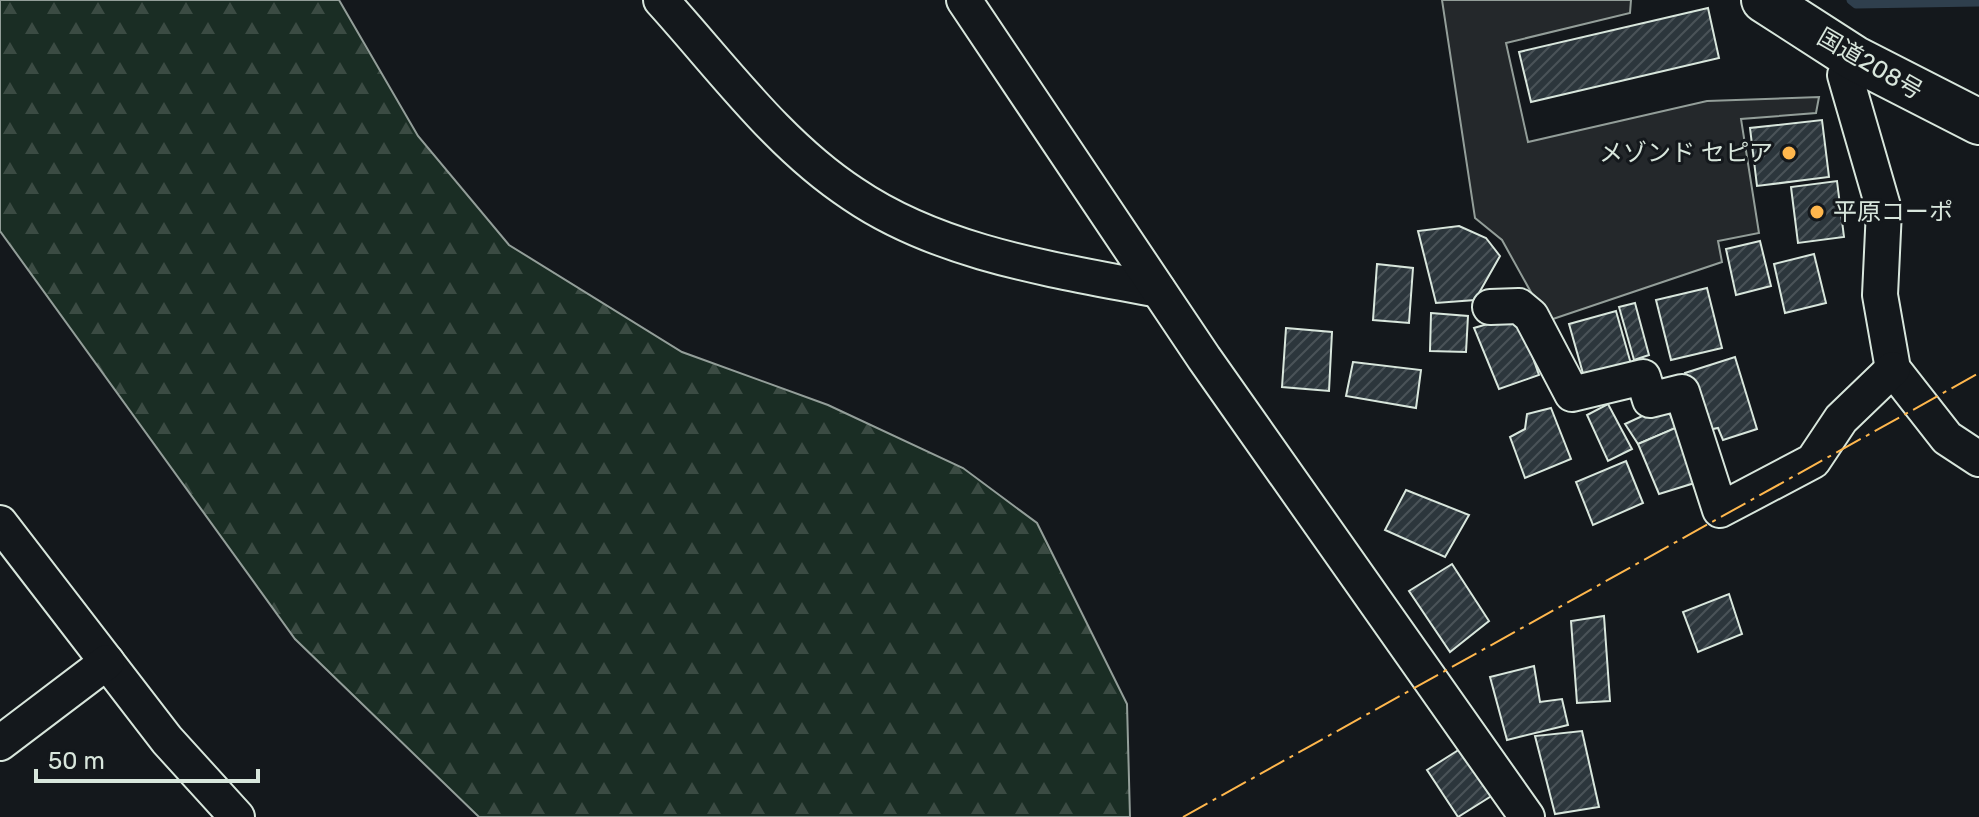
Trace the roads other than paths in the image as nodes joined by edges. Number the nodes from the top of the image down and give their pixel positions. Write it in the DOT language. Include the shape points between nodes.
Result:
graph roads {
  1 [pos="661,0"];
  2 [pos="964,0"];
  3 [pos="1764,0"];
  4 [pos="1854,58"];
  5 [pos="1979,122"];
  6 [pos="1158,290"];
  7 [pos="1490,307"];
  8 [pos="1893,369"];
  9 [pos="1979,459"];
  10 [pos="0,523"];
  11 [pos="107,662"];
  12 [pos="0,743"];
  13 [pos="237,817"];
  14 [pos="1527,817"];
  1 -- 6 [label="street" via="787,139 852,194 929,235 1054,270"];
  2 -- 6 [label="street"];
  3 -- 4 [label="highway, 国道208号"];
  4 -- 5 [label="highway, 国道208号"];
  4 -- 8 [label="street" via="1845,75 1884,210 1880,295"];
  6 -- 14 [label="street"];
  7 -- 8 [label="street" via="1519,306 1531,316 1572,394 1643,377 1650,400 1682,392 1720,510 1813,461 1841,419"];
  8 -- 9 [label="street" via="1947,438"];
  10 -- 11 [label="street"];
  11 -- 12 [label="street"];
  11 -- 13 [label="street" via="167,740"];
}
